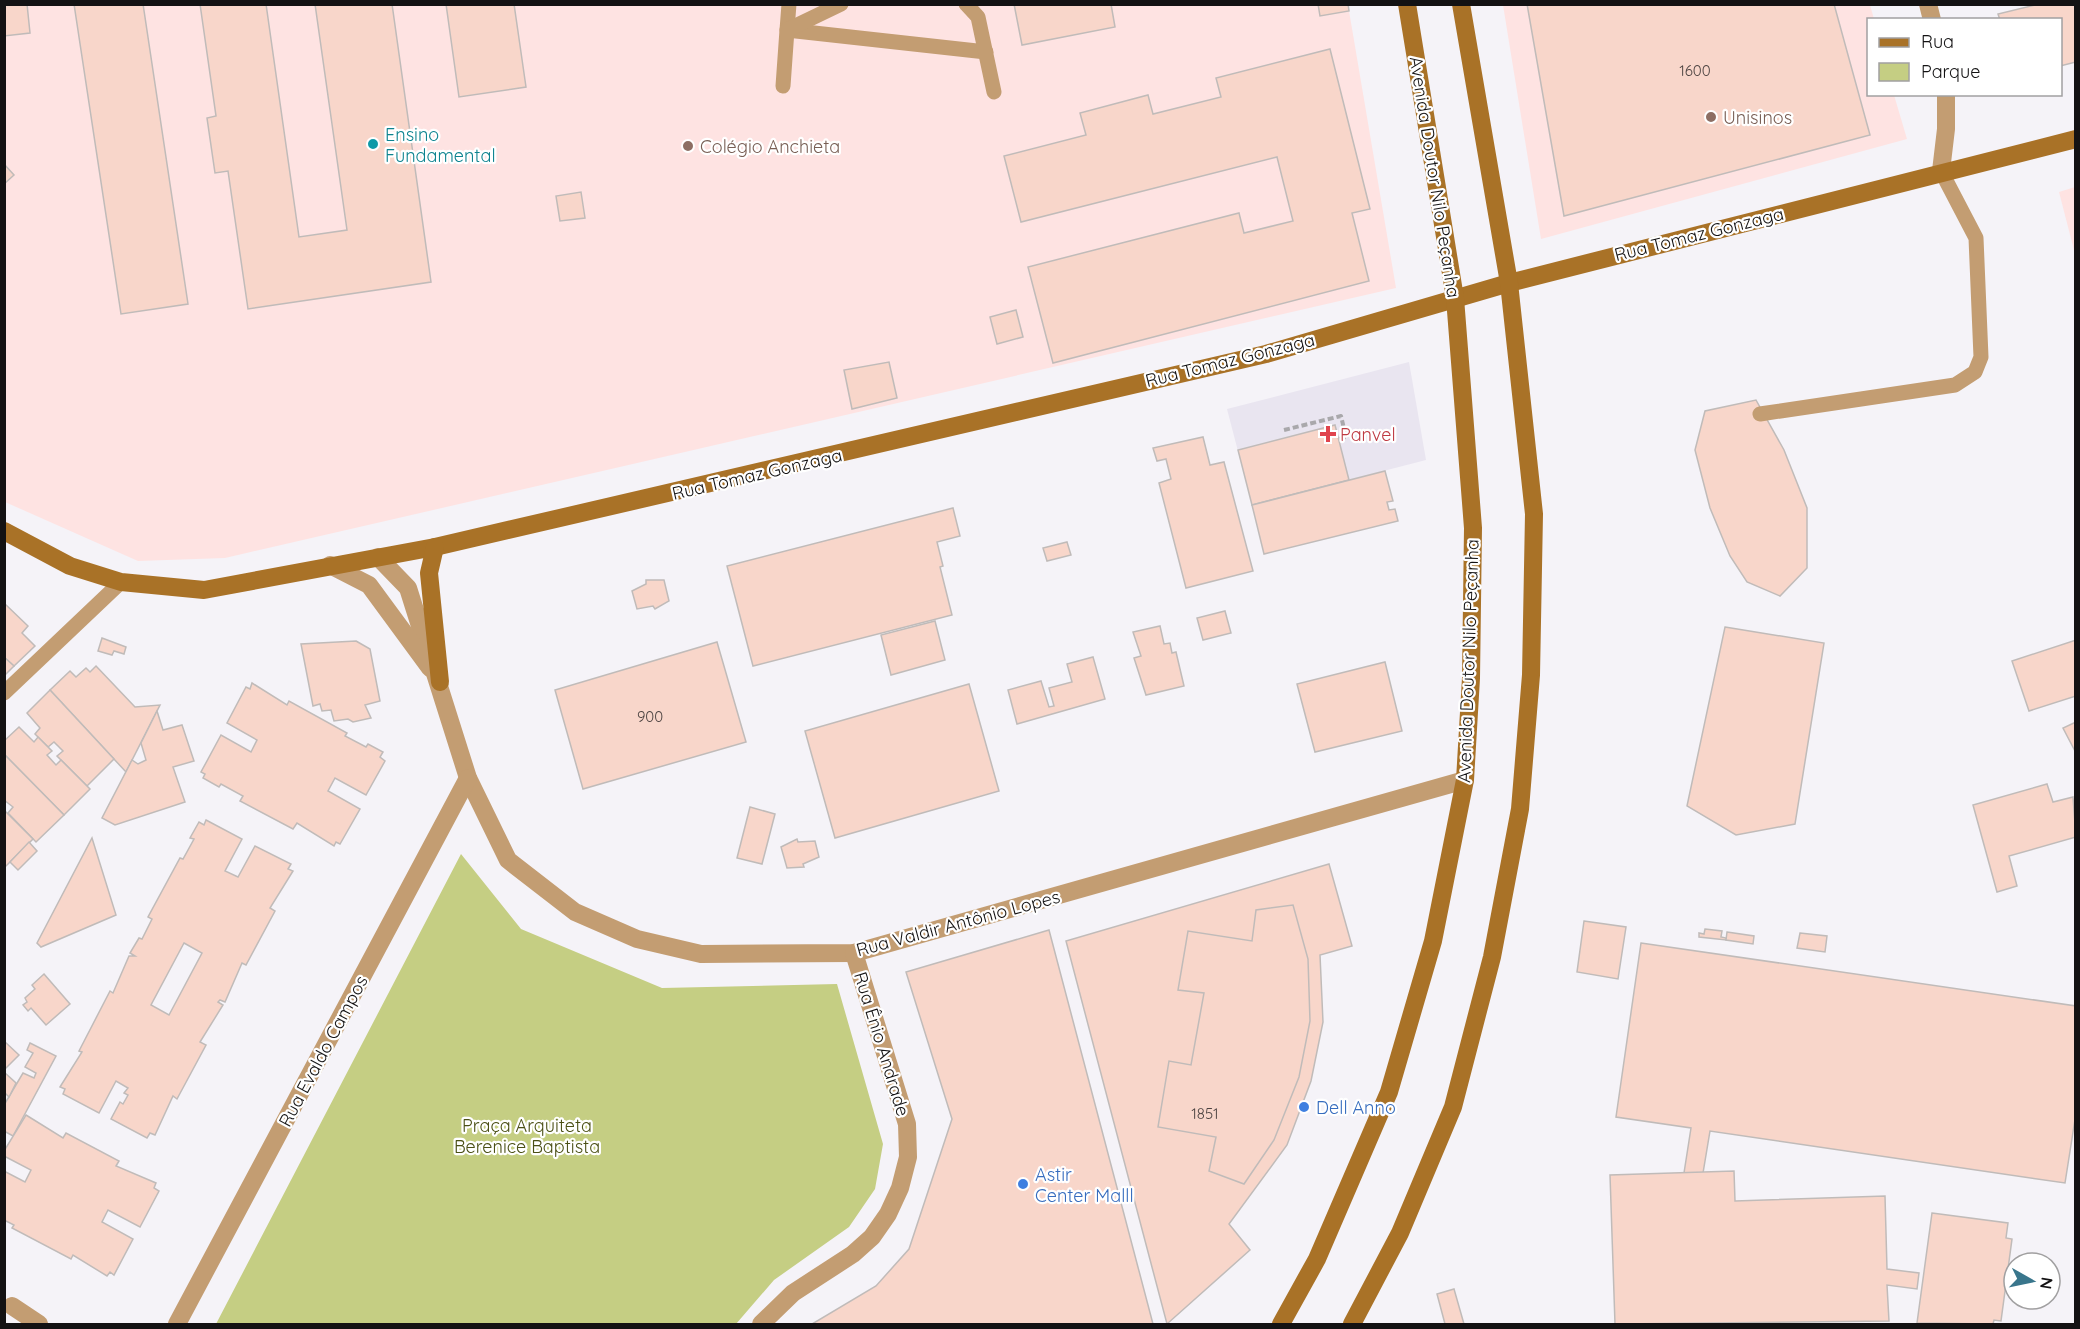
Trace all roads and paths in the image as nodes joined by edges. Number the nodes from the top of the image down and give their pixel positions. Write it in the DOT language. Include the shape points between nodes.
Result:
graph roads {
  1 [pos="789,4"];
  2 [pos="841,4"];
  3 [pos="966,4"];
  4 [pos="1407,4"];
  5 [pos="1461,4"];
  6 [pos="786,30"];
  7 [pos="986,52"];
  8 [pos="783,86"];
  9 [pos="994,92"];
  10 [pos="1946,96"];
  11 [pos="2076,139"];
  12 [pos="1941,171"];
  13 [pos="1509,283"];
  14 [pos="1455,298"];
  15 [pos="1760,414"];
  16 [pos="1284,430"];
  17 [pos="1339,439"];
  18 [pos="4,531"];
  19 [pos="435,547"];
  20 [pos="378,557"];
  21 [pos="330,565"];
  22 [pos="121,582"];
  23 [pos="440,682"];
  24 [pos="4,693"];
  25 [pos="468,778"];
  26 [pos="1465,780"];
  27 [pos="854,953"];
  28 [pos="12,1306"];
  29 [pos="1286,1323"];
  30 [pos="39,1324"];
  31 [pos="177,1324"];
  32 [pos="761,1324"];
  33 [pos="1352,1324"];
  1 -- 6 [label="lane"];
  2 -- 6 [label="lane"];
  3 -- 7 [label="lane" via="978,17"];
  4 -- 14 [label="main road, Avenida Doutor Nilo Peçanha"];
  5 -- 13 [label="main road"];
  6 -- 7 [label="lane"];
  6 -- 8 [label="lane"];
  7 -- 9 [label="lane"];
  10 -- 12 [label="street"];
  11 -- 12 [label="main road, Rua Tomaz Gonzaga"];
  12 -- 13 [label="main road, Rua Tomaz Gonzaga"];
  12 -- 15 [label="lane" via="1976,238 1981,357 1975,372 1955,385"];
  13 -- 14 [label="main road, Rua Tomaz Gonzaga"];
  13 -- 33 [label="main road" via="1534,514 1531,675 1520,809 1492,957 1453,1107 1400,1233"];
  14 -- 19 [label="main road, Rua Tomaz Gonzaga" via="1266,354"];
  14 -- 26 [label="main road, Avenida Doutor Nilo Peçanha" via="1473,528"];
  16 -- 17 [label="path" via="1341,416 1346,437"];
  18 -- 22 [label="main road, Rua Tomaz Gonzaga" via="70,566"];
  19 -- 20 [label="main road, Rua Tomaz Gonzaga"];
  19 -- 23 [label="main road" via="429,573"];
  20 -- 21 [label="main road, Rua Tomaz Gonzaga"];
  20 -- 23 [label="street, Rua Valdir Antônio Lopes" via="408,588"];
  21 -- 22 [label="main road, Rua Tomaz Gonzaga" via="204,590"];
  21 -- 23 [label="street, Rua Valdir Antônio Lopes" via="369,585"];
  22 -- 24 [label="lane"];
  23 -- 25 [label="street, Rua Valdir Antônio Lopes"];
  25 -- 27 [label="street, Rua Valdir Antônio Lopes" via="508,860 575,912 637,939 701,954"];
  25 -- 31 [label="street, Rua Evaldo Campos"];
  26 -- 27 [label="street, Rua Valdir Antônio Lopes"];
  26 -- 29 [label="main road, Avenida Doutor Nilo Peçanha" via="1433,941 1389,1092"];
  27 -- 32 [label="street, Rua Ênio Andrade" via="907,1124 905,1167 888,1214 872,1237 793,1293"];
  28 -- 30 [label="street"];
}
